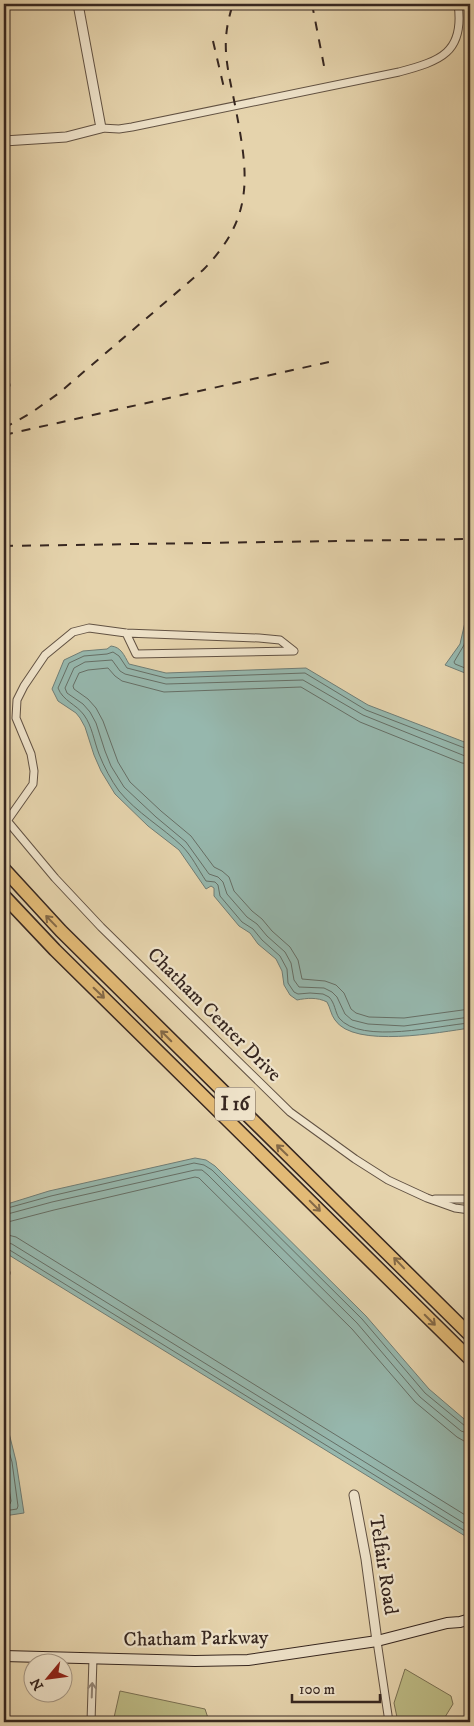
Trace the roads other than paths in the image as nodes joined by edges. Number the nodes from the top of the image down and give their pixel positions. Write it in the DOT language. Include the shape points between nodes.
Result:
graph roads {
  1 [pos="78,4"];
  2 [pos="458,4"];
  3 [pos="101,128"];
  4 [pos="4,141"];
  5 [pos="126,633"];
  6 [pos="6,819"];
  7 [pos="4,869"];
  8 [pos="4,896"];
  9 [pos="427,1198"];
  10 [pos="470,1199"];
  11 [pos="470,1210"];
  12 [pos="412,1277"];
  13 [pos="470,1322"];
  14 [pos="470,1335"];
  15 [pos="470,1359"];
  16 [pos="354,1495"];
  17 [pos="470,1612"];
  18 [pos="470,1619"];
  19 [pos="446,1623"];
  20 [pos="377,1641"];
  21 [pos="4,1656"];
  22 [pos="93,1658"];
  23 [pos="90,1722"];
  24 [pos="389,1722"];
  1 -- 3 [label="street"];
  2 -- 3 [label="street" via="460,24 457,37 449,50 426,65 132,127"];
  3 -- 4 [label="street" via="66,137"];
  5 -- 5 [label="street, Chatham Center Drive" via="280,640 294,651 136,654"];
  5 -- 6 [label="street, Chatham Center Drive" via="89,628 73,632 45,655 24,686 17,700 16,718 31,754 33,784"];
  6 -- 9 [label="street, Chatham Center Drive" via="95,920 290,1112 388,1180"];
  12 -- 7 [label="highway, I 16, one-way" via="60,931"];
  8 -- 15 [label="highway, I 16, one-way"];
  9 -- 10 [label="street, Chatham Center Drive"];
  9 -- 11 [label="street, Chatham Center Drive"];
  12 -- 13 [label="highway"];
  12 -- 14 [label="highway, I 16"];
  16 -- 20 [label="street, Telfair Road"];
  17 -- 19 [label="main road, Chatham Parkway"];
  18 -- 19 [label="main road, Chatham Parkway"];
  19 -- 20 [label="main road, Chatham Parkway"];
  20 -- 22 [label="main road, Chatham Parkway" via="248,1660"];
  20 -- 24 [label="street"];
  21 -- 22 [label="main road, Chatham Parkway"];
  23 -- 22 [label="street, one-way"];
}
